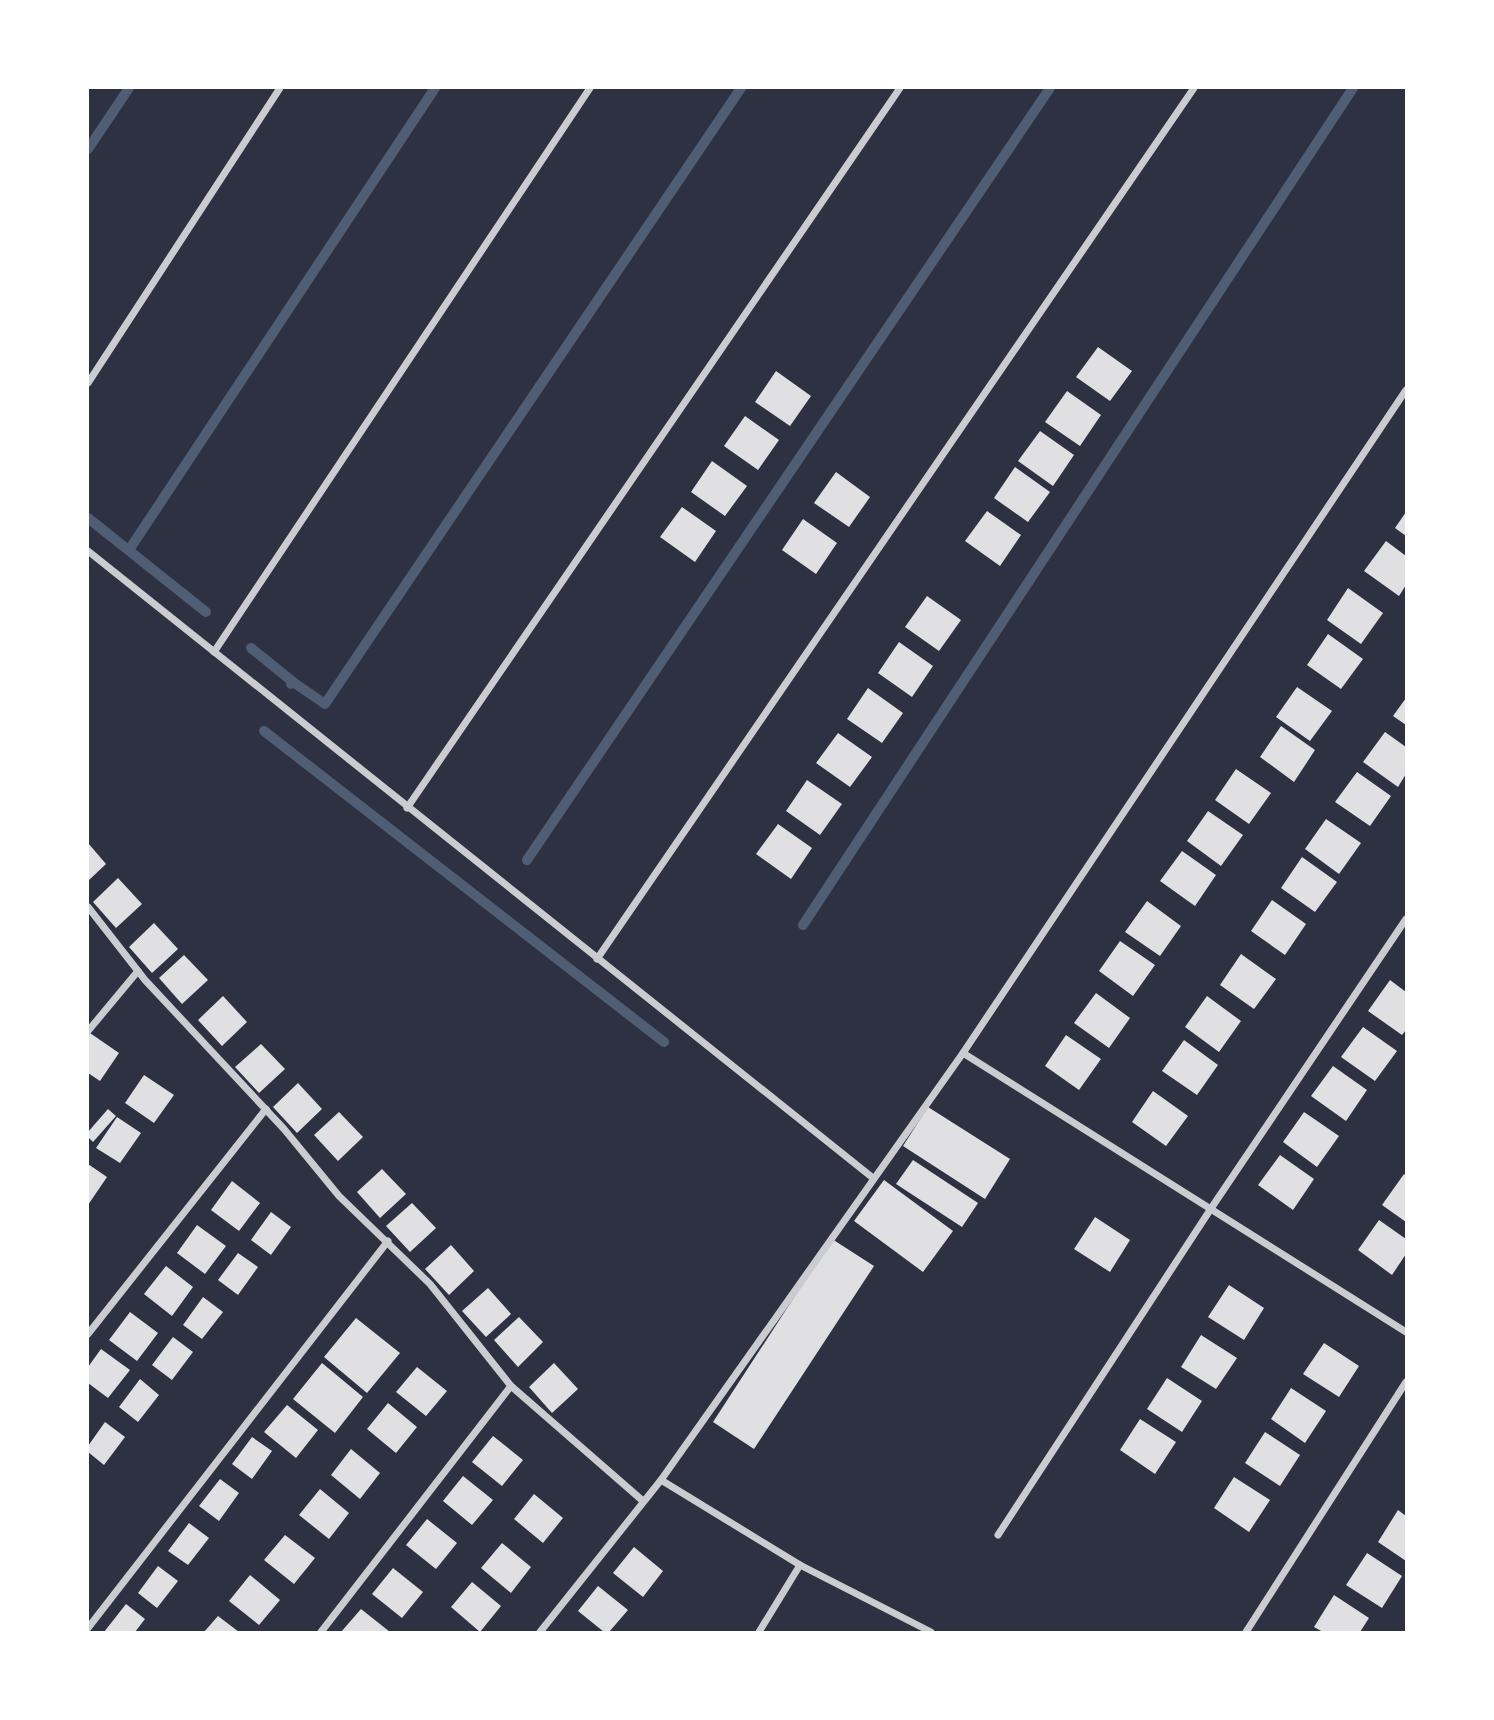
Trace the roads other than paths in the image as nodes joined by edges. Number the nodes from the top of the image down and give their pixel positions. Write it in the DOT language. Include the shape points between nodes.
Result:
graph roads {
  1 [pos="280,88"];
  2 [pos="590,88"];
  3 [pos="900,88"];
  4 [pos="1194,88"];
  5 [pos="88,383"];
  6 [pos="1406,390"];
  7 [pos="88,551"];
  8 [pos="214,652"];
  9 [pos="407,808"];
  10 [pos="88,907"];
  11 [pos="1406,919"];
  12 [pos="597,959"];
  13 [pos="138,971"];
  14 [pos="88,1031"];
  15 [pos="963,1053"];
  16 [pos="266,1109"];
  17 [pos="873,1178"];
  18 [pos="1212,1207"];
  19 [pos="388,1241"];
  20 [pos="1406,1332"];
  21 [pos="88,1334"];
  22 [pos="1406,1382"];
  23 [pos="511,1386"];
  24 [pos="660,1480"];
  25 [pos="643,1501"];
  26 [pos="998,1535"];
  27 [pos="800,1565"];
  28 [pos="88,1628"];
  29 [pos="321,1633"];
  30 [pos="540,1633"];
  31 [pos="759,1633"];
  32 [pos="931,1633"];
  33 [pos="1246,1633"];
  1 -- 5 [label="street"];
  2 -- 8 [label="street"];
  3 -- 9 [label="street"];
  4 -- 12 [label="street"];
  6 -- 15 [label="street"];
  7 -- 8 [label="street"];
  8 -- 9 [label="street"];
  9 -- 12 [label="street"];
  10 -- 13 [label="street"];
  11 -- 18 [label="street"];
  12 -- 17 [label="street"];
  13 -- 14 [label="street"];
  13 -- 16 [label="street"];
  15 -- 17 [label="street"];
  15 -- 18 [label="street"];
  16 -- 19 [label="street" via="339,1196"];
  16 -- 21 [label="street"];
  17 -- 24 [label="street"];
  18 -- 20 [label="street"];
  18 -- 26 [label="street"];
  19 -- 23 [label="street" via="430,1284"];
  19 -- 28 [label="street"];
  22 -- 33 [label="street"];
  23 -- 25 [label="street"];
  23 -- 29 [label="street"];
  24 -- 25 [label="street"];
  24 -- 27 [label="street"];
  25 -- 30 [label="street"];
  27 -- 31 [label="street"];
  27 -- 32 [label="street"];
}
